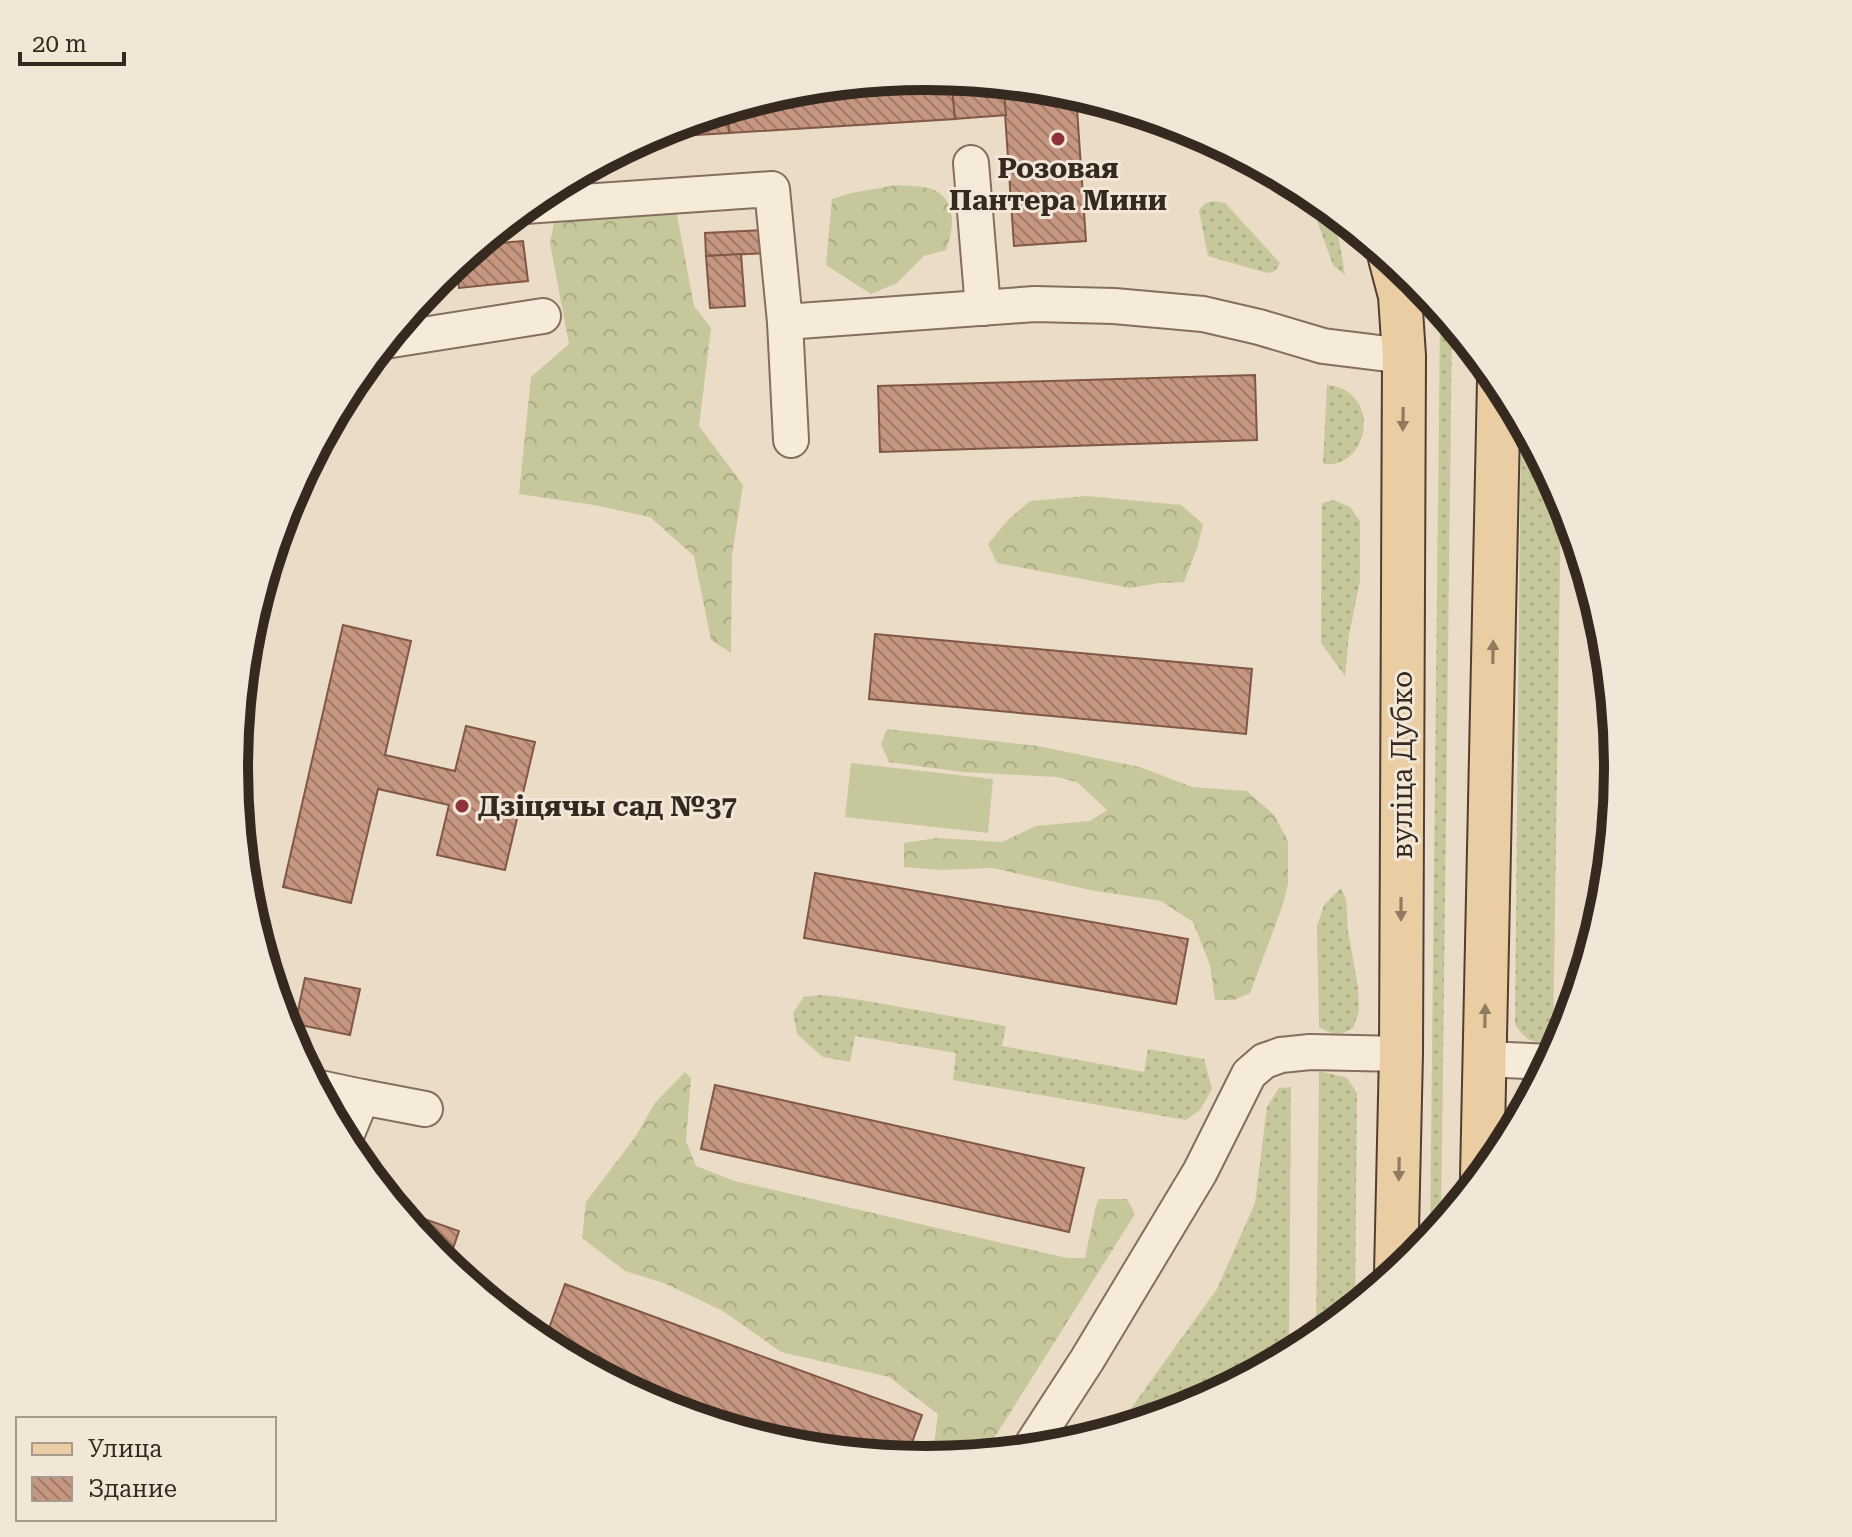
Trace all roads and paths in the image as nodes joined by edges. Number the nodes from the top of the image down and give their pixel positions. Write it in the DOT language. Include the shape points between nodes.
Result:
graph roads {
  1 [pos="971,163"];
  2 [pos="548,204"];
  3 [pos="1396,279"];
  4 [pos="983,308"];
  5 [pos="543,316"];
  6 [pos="785,322"];
  7 [pos="402,338"];
  8 [pos="1404,356"];
  9 [pos="1498,405"];
  10 [pos="791,440"];
  11 [pos="1401,1054"];
  12 [pos="1484,1059"];
  13 [pos="1538,1061"];
  14 [pos="328,1090"];
  15 [pos="362,1097"];
  16 [pos="425,1109"];
  17 [pos="350,1126"];
  18 [pos="1482,1156"];
  19 [pos="1396,1257"];
  20 [pos="1037,1437"];
  1 -- 4 [label="lane"];
  2 -- 6 [label="lane" via="772,189"];
  3 -- 8 [label="main road, вуліца Дубко"];
  4 -- 6 [label="lane"];
  4 -- 8 [label="lane" via="1114,306 1203,314 1323,346"];
  5 -- 7 [label="lane"];
  6 -- 10 [label="lane"];
  8 -- 11 [label="main road, вуліца Дубко, one-way"];
  12 -- 9 [label="main road, one-way"];
  11 -- 19 [label="main road, вуліца Дубко, one-way"];
  11 -- 20 [label="lane" via="1281,1055 1249,1074 1200,1172"];
  12 -- 13 [label="lane"];
  12 -- 18 [label="main road"];
  14 -- 15 [label="lane"];
  15 -- 16 [label="lane"];
  15 -- 17 [label="lane"];
}
